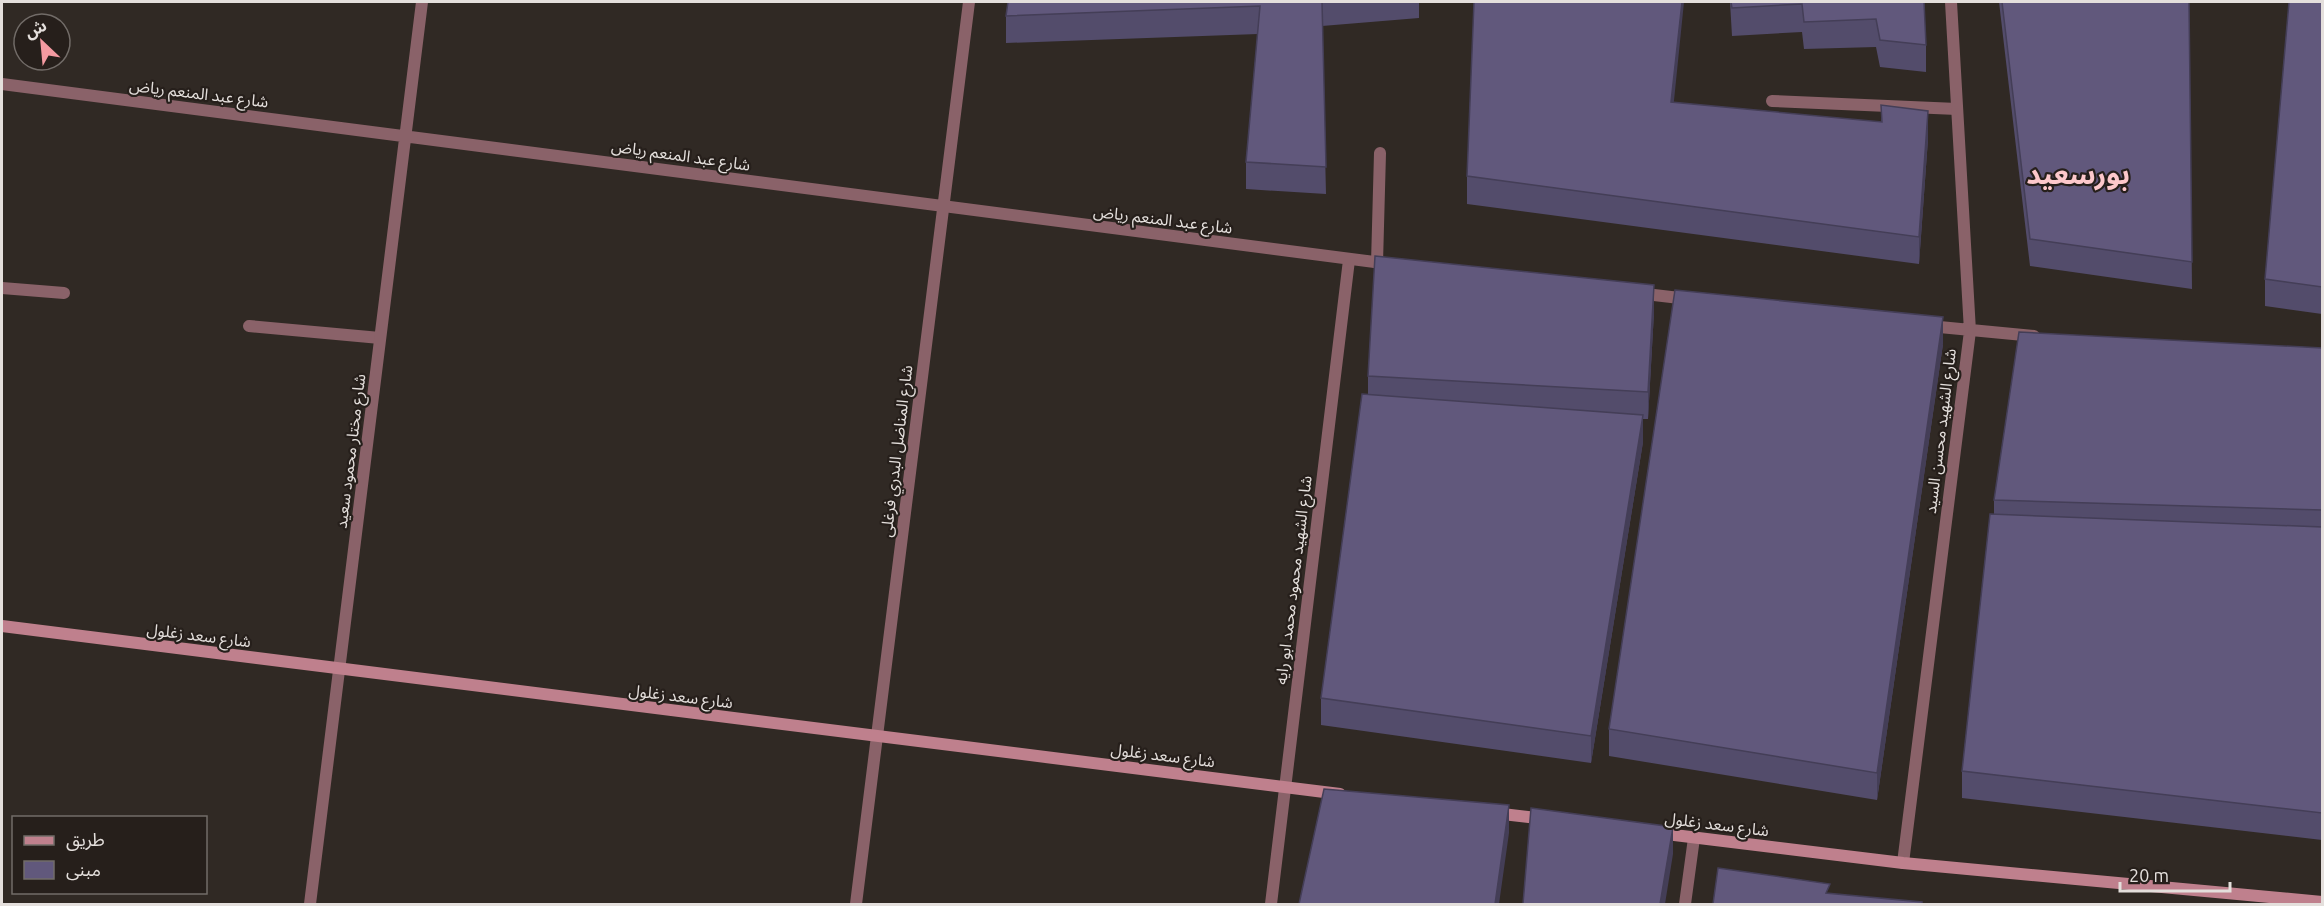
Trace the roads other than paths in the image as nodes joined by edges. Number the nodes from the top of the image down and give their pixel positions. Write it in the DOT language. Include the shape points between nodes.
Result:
graph roads {
  1 [pos="422,2"];
  2 [pos="969,2"];
  3 [pos="1951,2"];
  4 [pos="2,84"];
  5 [pos="1772,101"];
  6 [pos="1957,110"];
  7 [pos="405,136"];
  8 [pos="1380,153"];
  9 [pos="943,206"];
  10 [pos="1349,260"];
  11 [pos="1377,263"];
  12 [pos="1401,266"];
  13 [pos="2,288"];
  14 [pos="1626,291"];
  15 [pos="64,293"];
  16 [pos="1697,300"];
  17 [pos="1910,324"];
  18 [pos="249,326"];
  19 [pos="1970,331"];
  20 [pos="380,338"];
  21 [pos="2052,338"];
  22 [pos="2,626"];
  23 [pos="339,670"];
  24 [pos="877,736"];
  25 [pos="1285,787"];
  26 [pos="1355,796"];
  27 [pos="1484,812"];
  28 [pos="1554,820"];
  29 [pos="1647,832"];
  30 [pos="1694,838"];
  31 [pos="1903,863"];
  32 [pos="2322,902"];
  33 [pos="310,904"];
  34 [pos="856,904"];
  35 [pos="1270,904"];
  36 [pos="1684,904"];
  1 -- 7 [label="street, شارع مختار محمود سعيد"];
  2 -- 9 [label="street, شارع المناضل البدري فرغلى"];
  3 -- 6 [label="street, شارع الشهيد محسن السيد"];
  4 -- 7 [label="street, شارع عبد المنعم رياض"];
  5 -- 6 [label="street"];
  6 -- 19 [label="street, شارع الشهيد محسن السيد"];
  7 -- 9 [label="street, شارع عبد المنعم رياض"];
  7 -- 20 [label="street, شارع مختار محمود سعيد"];
  8 -- 11 [label="street"];
  9 -- 10 [label="street, شارع عبد المنعم رياض"];
  9 -- 24 [label="street, شارع المناضل البدري فرغلى"];
  10 -- 11 [label="street, شارع عبد المنعم رياض"];
  10 -- 25 [label="street, شارع الشهيد محمود محمد ابو رايه"];
  11 -- 12 [label="street, شارع عبد المنعم رياض"];
  13 -- 15 [label="street"];
  14 -- 16 [label="street"];
  17 -- 19 [label="street"];
  18 -- 20 [label="street"];
  19 -- 21 [label="street"];
  19 -- 31 [label="street, شارع الشهيد محسن السيد"];
  20 -- 23 [label="street, شارع مختار محمود سعيد"];
  22 -- 23 [label="main road, شارع سعد زغلول"];
  23 -- 24 [label="main road, شارع سعد زغلول"];
  23 -- 33 [label="street, شارع مختار محمود سعيد"];
  24 -- 25 [label="main road, شارع سعد زغلول"];
  24 -- 34 [label="street, شارع المناضل البدري فرغلى"];
  25 -- 26 [label="main road, شارع سعد زغلول"];
  25 -- 35 [label="street, شارع الشهيد محمود محمد ابو رايه"];
  27 -- 28 [label="main road"];
  29 -- 30 [label="main road, شارع سعد زغلول"];
  30 -- 31 [label="main road, شارع سعد زغلول"];
  30 -- 36 [label="street"];
  31 -- 32 [label="main road, شارع سعد زغلول"];
}
